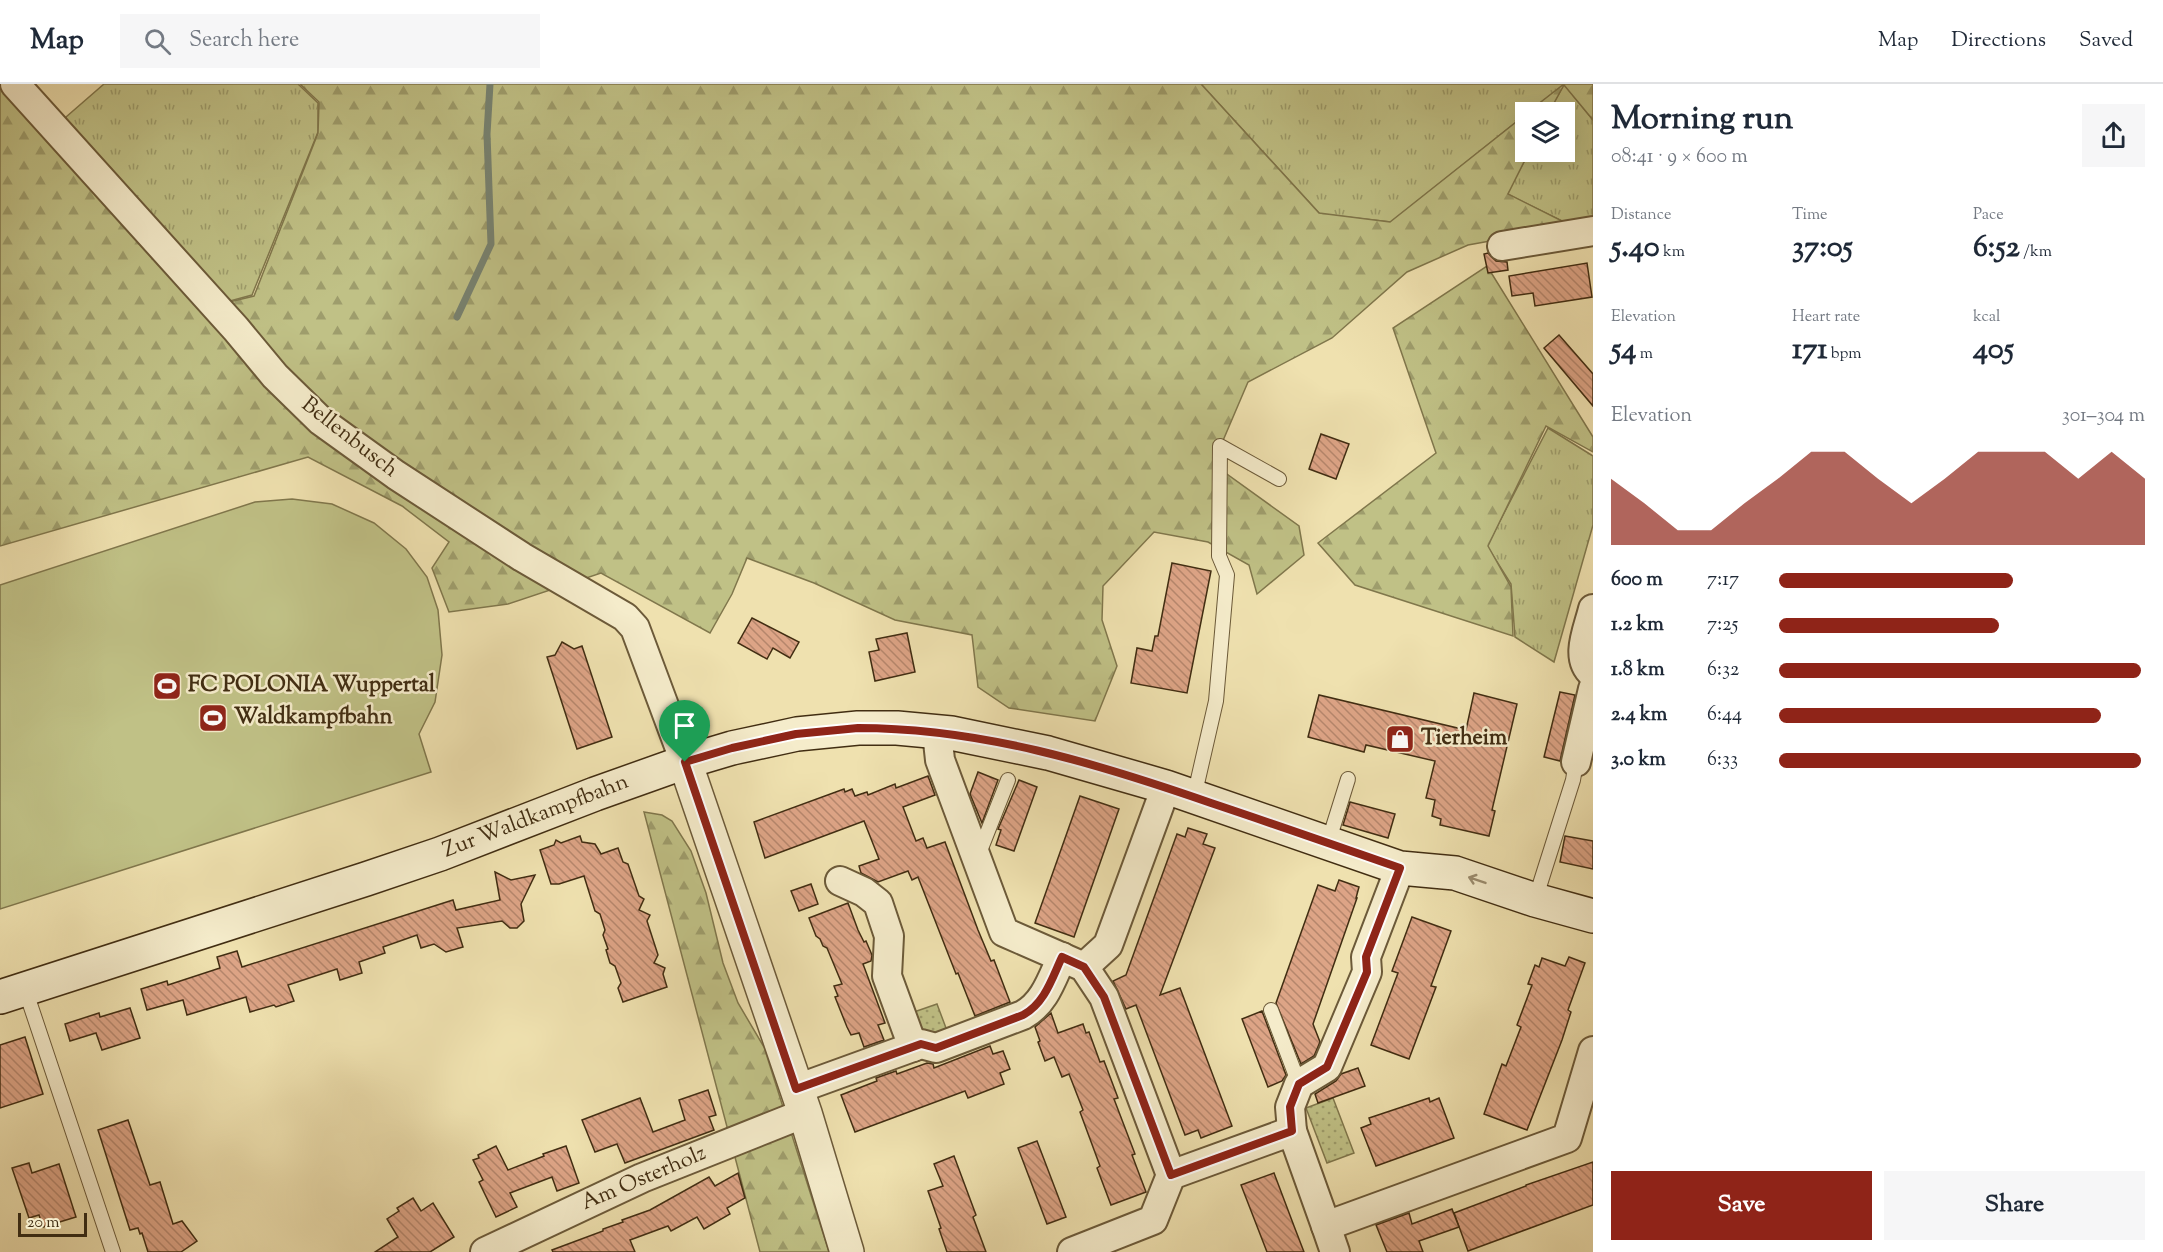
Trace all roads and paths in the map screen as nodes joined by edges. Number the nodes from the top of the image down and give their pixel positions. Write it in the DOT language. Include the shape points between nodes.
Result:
graph roads {
  1 [pos="15,84"];
  2 [pos="1593,231"];
  3 [pos="1502,246"];
  4 [pos="1279,479"];
  5 [pos="1593,609"];
  6 [pos="1593,674"];
  7 [pos="1593,689"];
  8 [pos="937,732"];
  9 [pos="685,762"];
  10 [pos="1576,762"];
  11 [pos="1348,779"];
  12 [pos="1008,780"];
  13 [pos="1180,792"];
  14 [pos="1328,843"];
  15 [pos="977,860"];
  16 [pos="1400,868"];
  17 [pos="840,881"];
  18 [pos="1535,900"];
  19 [pos="1593,916"];
  20 [pos="1593,938"];
  21 [pos="1073,962"];
  22 [pos="12,993"];
  23 [pos="1271,1010"];
  24 [pos="913,1047"];
  25 [pos="1593,1051"];
  26 [pos="1299,1084"];
  27 [pos="801,1101"];
  28 [pos="1292,1131"];
  29 [pos="1171,1175"];
  30 [pos="1331,1239"];
  31 [pos="113,1252"];
  32 [pos="485,1252"];
  33 [pos="847,1252"];
  34 [pos="1072,1252"];
  1 -- 9 [label="street, Bellenbusch" via="275,376 321,421 522,557 625,617 635,628"];
  2 -- 3 [label="street"];
  4 -- 13 [label="lane" via="1220,446 1219,556 1227,575 1216,701"];
  5 -- 6 [label="street" via="1582,656"];
  7 -- 10 [label="street"];
  8 -- 9 [label="main road, Zur Waldkampfbahn" via="858,728 796,734"];
  8 -- 13 [label="main road, Zur Waldkampfbahn" via="1048,753"];
  8 -- 15 [label="street" via="940,760"];
  9 -- 22 [label="main road, Zur Waldkampfbahn" via="376,876"];
  9 -- 27 [label="main road"];
  10 -- 18 [label="lane"];
  11 -- 14 [label="lane"];
  12 -- 15 [label="lane"];
  13 -- 14 [label="main road, Zur Waldkampfbahn"];
  13 -- 21 [label="street" via="1108,945"];
  14 -- 16 [label="main road, Zur Waldkampfbahn"];
  15 -- 21 [label="street" via="1004,932"];
  18 -- 16 [label="main road, Zur Waldkampfbahn, one-way" via="1455,873"];
  16 -- 20 [label="main road, Zur Waldkampfbahn" via="1426,888"];
  16 -- 26 [label="street" via="1366,957 1367,972 1327,1067"];
  17 -- 24 [label="street" via="878,903 889,936 887,976"];
  18 -- 19 [label="main road, Zur Waldkampfbahn"];
  21 -- 24 [label="street, Am Osterholz" via="1033,1009 936,1048 921,1044"];
  21 -- 29 [label="street" via="1104,997"];
  22 -- 31 [label="lane, Zur Waldkampfbahn"];
  23 -- 26 [label="lane"];
  24 -- 27 [label="street, Am Osterholz"];
  25 -- 30 [label="street" via="1567,1138"];
  26 -- 28 [label="street" via="1290,1107"];
  27 -- 32 [label="street, Am Osterholz"];
  27 -- 33 [label="main road"];
  28 -- 29 [label="street"];
  28 -- 30 [label="street"];
  29 -- 34 [label="street" via="1153,1220"];
}
